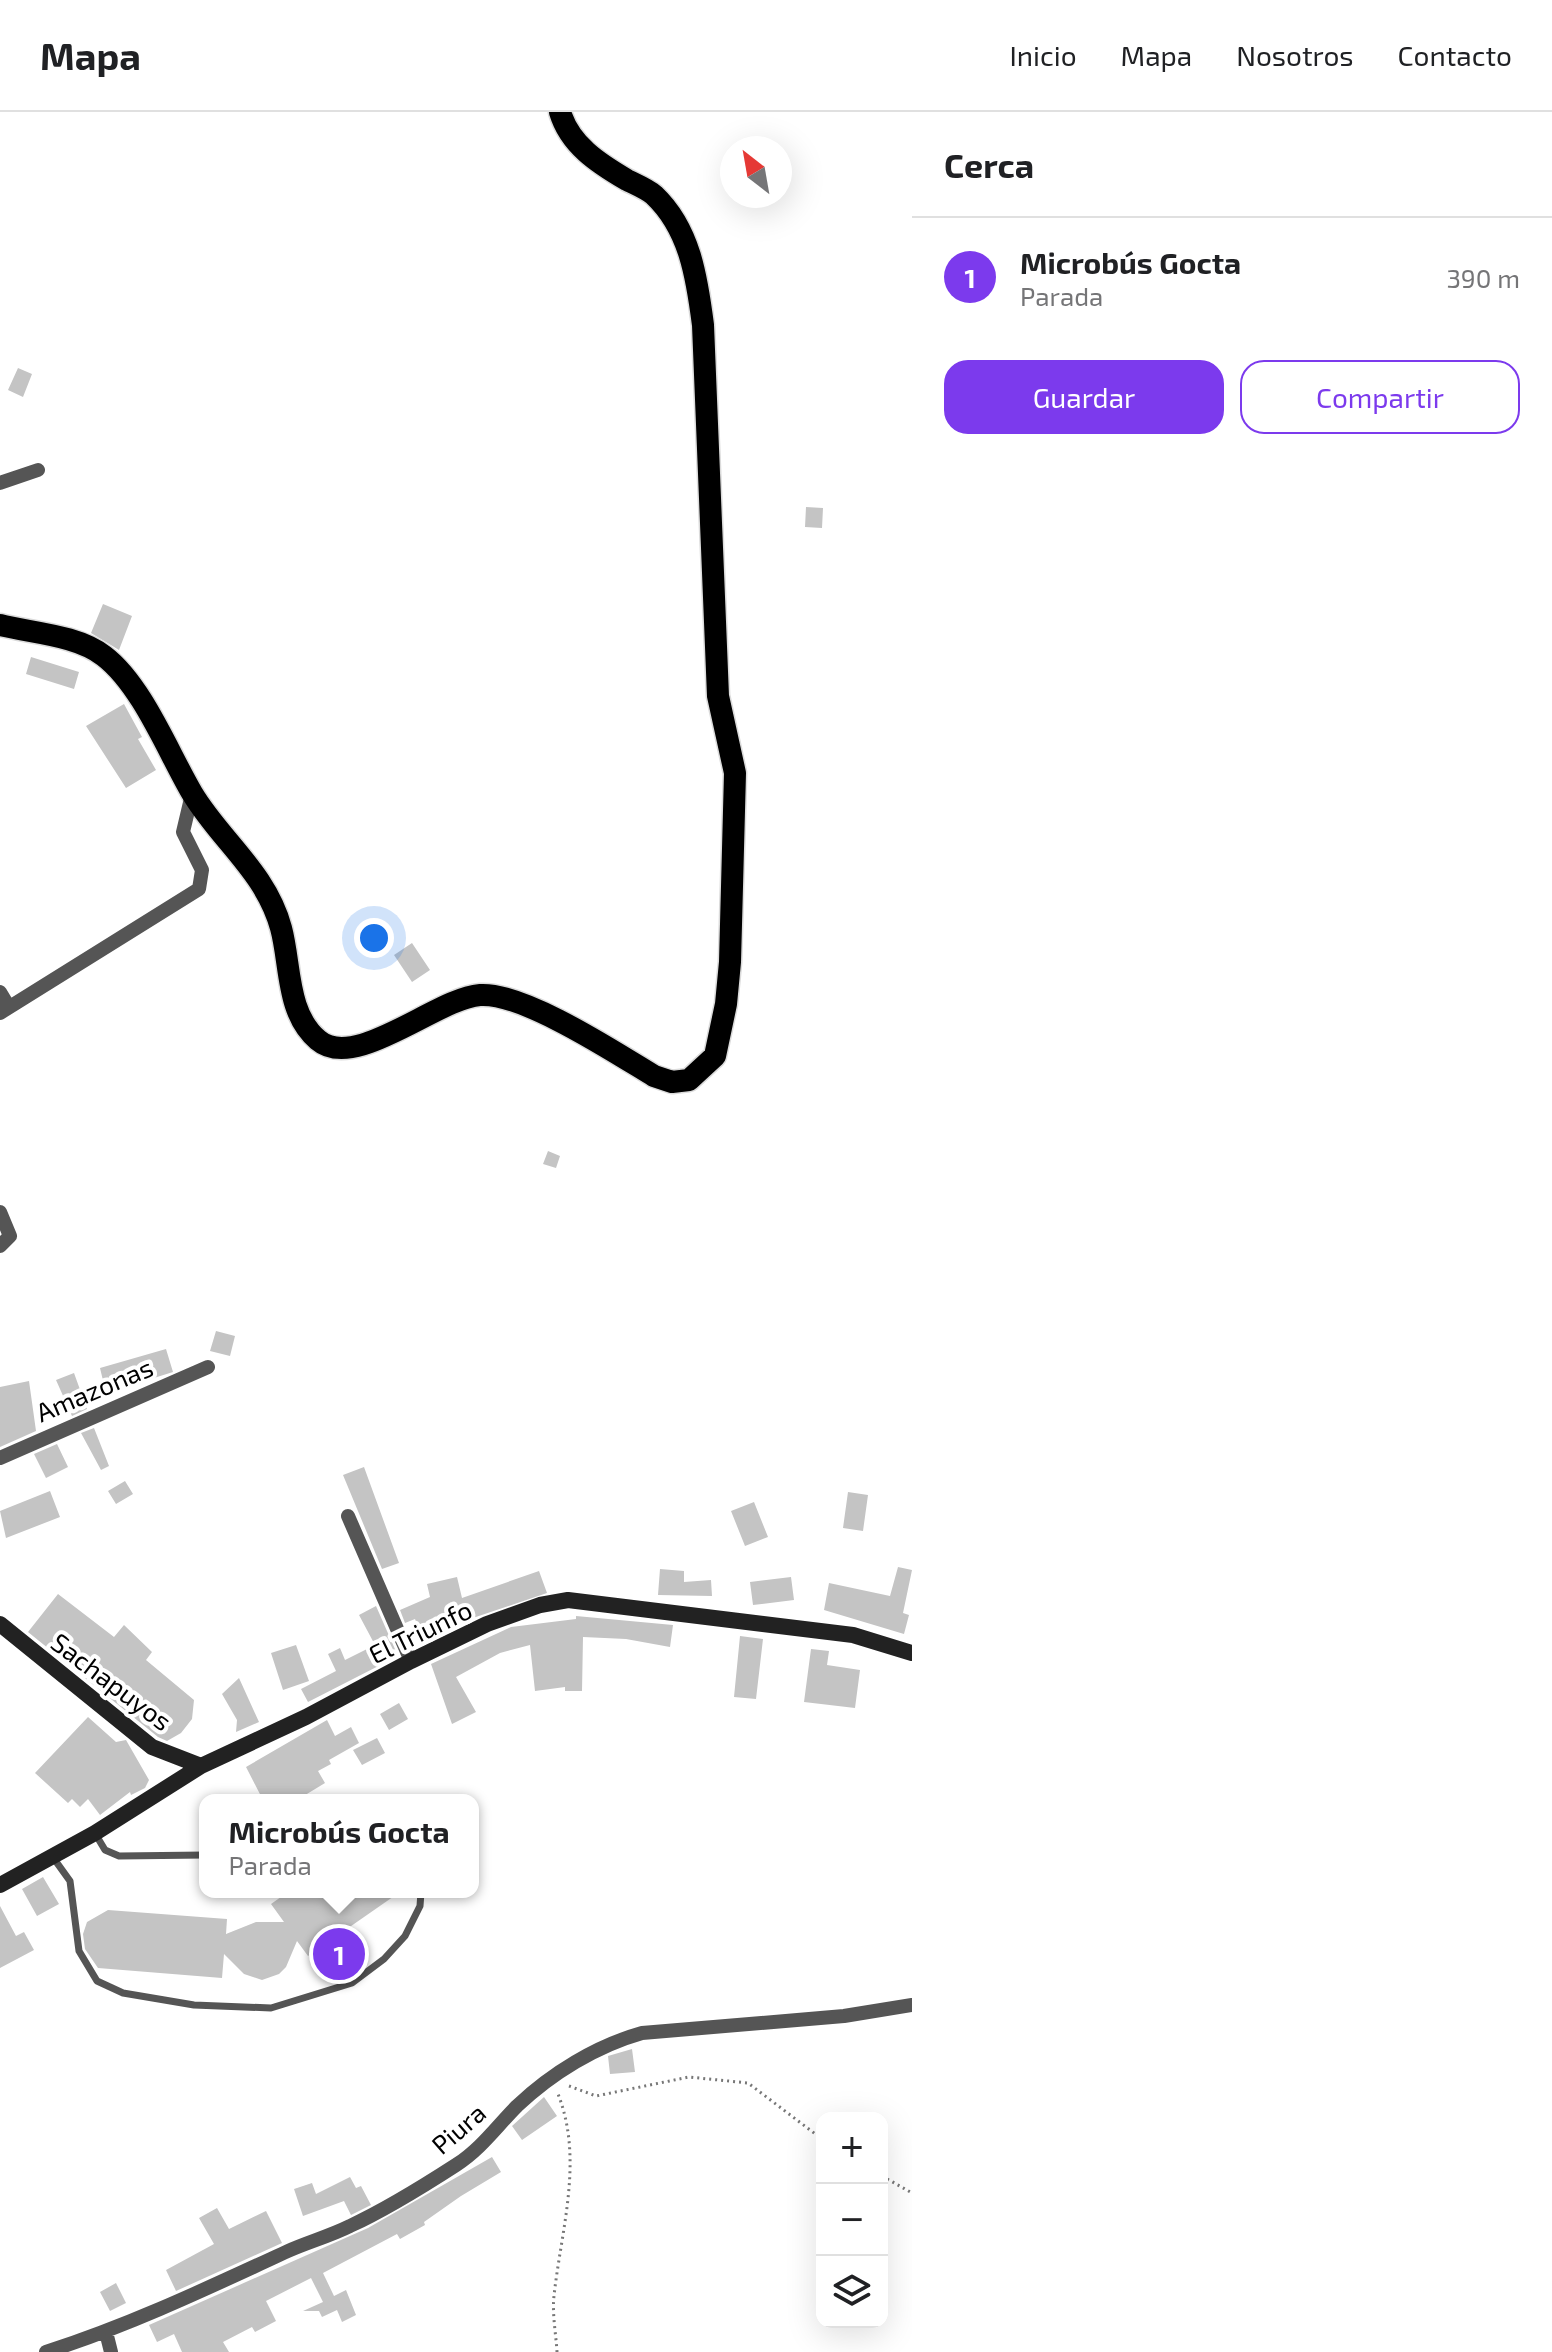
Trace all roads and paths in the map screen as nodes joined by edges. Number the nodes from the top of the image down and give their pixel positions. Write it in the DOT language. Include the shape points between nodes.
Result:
graph roads {
  1 [pos="560,112"];
  2 [pos="38,470"];
  3 [pos="0,483"];
  4 [pos="0,625"];
  5 [pos="192,794"];
  6 [pos="0,992"];
  7 [pos="5,1010"];
  8 [pos="0,1212"];
  9 [pos="0,1246"];
  10 [pos="208,1367"];
  11 [pos="0,1458"];
  12 [pos="348,1516"];
  13 [pos="0,1624"];
  14 [pos="908,1651"];
  15 [pos="411,1661"];
  16 [pos="201,1766"];
  17 [pos="95,1833"];
  18 [pos="199,1855"];
  19 [pos="52,1856"];
  20 [pos="0,1885"];
  21 [pos="421,1898"];
  22 [pos="912,2005"];
  23 [pos="553,2080"];
  24 [pos="816,2134"];
  25 [pos="888,2179"];
  26 [pos="912,2193"];
  27 [pos="106,2332"];
  28 [pos="46,2352"];
  29 [pos="111,2352"];
  30 [pos="557,2352"];
  1 -- 5 [label="highway" via="571,137 588,154 653,195 692,256 697,283 718,696 735,773 730,962 715,1056 689,1080 672,1082 534,1009 504,997 479,995 344,1050 320,1043 305,1027 294,1000 281,928 268,895"];
  2 -- 3 [label="street"];
  4 -- 5 [label="highway" via="103,655 125,679"];
  5 -- 7 [label="street" via="183,832 202,870 199,889"];
  6 -- 7 [label="street"];
  8 -- 9 [label="street" via="10,1236"];
  10 -- 11 [label="street, Amazonas"];
  12 -- 15 [label="street"];
  13 -- 16 [label="main road, Sachapuyos" via="152,1747"];
  14 -- 15 [label="main road, El Triunfo" via="853,1635 568,1600 487,1624"];
  15 -- 16 [label="main road, El Triunfo"];
  16 -- 17 [label="main road, El Triunfo"];
  17 -- 18 [label="lane" via="105,1850 119,1856"];
  17 -- 19 [label="main road, El Triunfo"];
  19 -- 20 [label="main road, El Triunfo"];
  19 -- 21 [label="lane" via="70,1881 79,1951 97,1981 123,1993 194,2005 271,2008 352,1983 405,1936"];
  22 -- 23 [label="street, Piura" via="642,2033 591,2051"];
  23 -- 24 [label="path" via="596,2096 689,2077 748,2083"];
  23 -- 27 [label="street, Piura" via="518,2105 460,2163 407,2196 349,2227"];
  23 -- 30 [label="path" via="566,2113 570,2201 554,2298"];
  25 -- 26 [label="path"];
  27 -- 28 [label="street, Piura"];
  27 -- 29 [label="street"];
}
